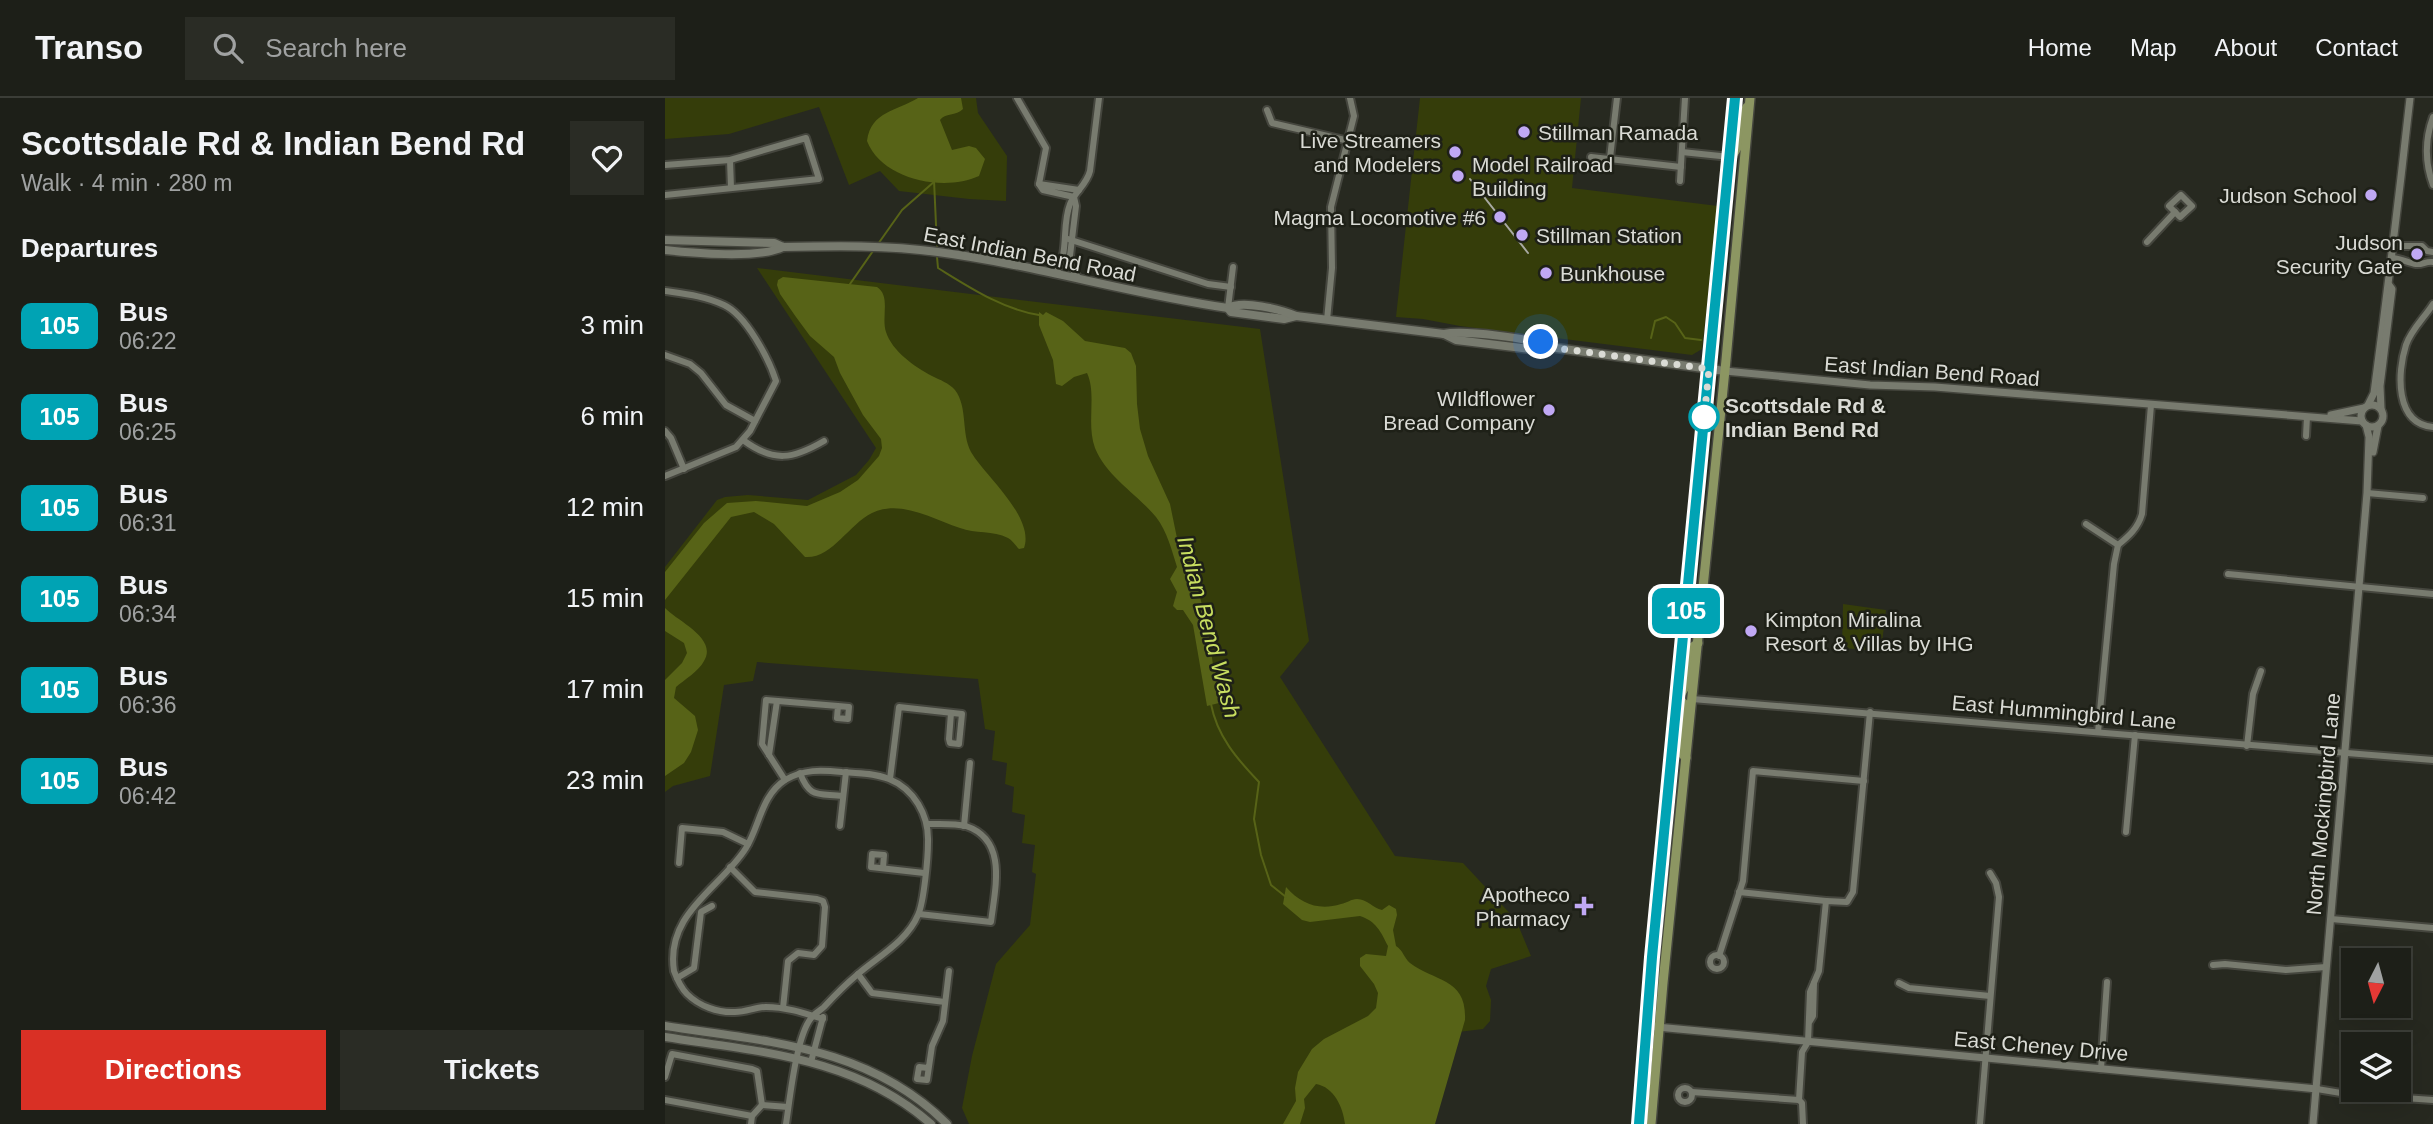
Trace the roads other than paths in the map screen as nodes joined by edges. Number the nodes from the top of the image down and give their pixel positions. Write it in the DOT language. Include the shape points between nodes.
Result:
graph roads {
  1 [pos="1017,98"];
  2 [pos="1099,98"];
  3 [pos="1350,98"];
  4 [pos="1617,98"];
  5 [pos="1685,98"];
  6 [pos="1735,98"];
  7 [pos="2410,98"];
  8 [pos="1750,100"];
  9 [pos="1267,110"];
  10 [pos="2433,117"];
  11 [pos="1349,141"];
  12 [pos="1682,152"];
  13 [pos="1591,157"];
  14 [pos="1730,157"];
  15 [pos="1610,158"];
  16 [pos="730,160"];
  17 [pos="665,164"];
  18 [pos="1681,167"];
  19 [pos="1680,181"];
  20 [pos="1039,184"];
  21 [pos="2433,185"];
  22 [pos="1059,186"];
  23 [pos="731,188"];
  24 [pos="1079,190"];
  25 [pos="1058,194"];
  26 [pos="665,195"];
  27 [pos="1074,197"];
  28 [pos="2175,212"];
  29 [pos="1737,222"];
  30 [pos="1068,239"];
  31 [pos="665,240"];
  32 [pos="2147,242"];
  33 [pos="2394,246"];
  34 [pos="783,247"];
  35 [pos="665,250"];
  36 [pos="2430,251"];
  37 [pos="2393,258"];
  38 [pos="2430,262"];
  39 [pos="1233,267"];
  40 [pos="1055,274"];
  41 [pos="1080,280"];
  42 [pos="2389,285"];
  43 [pos="1231,288"];
  44 [pos="665,291"];
  45 [pos="2433,304"];
  46 [pos="1228,308"];
  47 [pos="1327,320"];
  48 [pos="665,355"];
  49 [pos="1709,369"];
  50 [pos="1725,371"];
  51 [pos="2151,405"];
  52 [pos="2366,407"];
  53 [pos="2381,409"];
  54 [pos="2310,417"];
  55 [pos="755,421"];
  56 [pos="2364,423"];
  57 [pos="2379,426"];
  58 [pos="2433,427"];
  59 [pos="665,431"];
  60 [pos="2305,436"];
  61 [pos="743,440"];
  62 [pos="824,441"];
  63 [pos="684,469"];
  64 [pos="665,476"];
  65 [pos="2367,490"];
  66 [pos="2423,498"];
  67 [pos="2085,524"];
  68 [pos="2117,545"];
  69 [pos="2228,574"];
  70 [pos="2360,587"];
  71 [pos="2433,594"];
  72 [pos="1698,643"];
  73 [pos="2261,671"];
  74 [pos="1678,697"];
  75 [pos="1692,699"];
  76 [pos="777,701"];
  77 [pos="838,706"];
  78 [pos="1870,712"];
  79 [pos="951,713"];
  80 [pos="2098,732"];
  81 [pos="2135,735"];
  82 [pos="2247,746"];
  83 [pos="2345,753"];
  84 [pos="769,755"];
  85 [pos="1686,758"];
  86 [pos="2433,760"];
  87 [pos="970,763"];
  88 [pos="846,772"];
  89 [pos="800,773"];
  90 [pos="890,779"];
  91 [pos="785,780"];
  92 [pos="1864,781"];
  93 [pos="843,796"];
  94 [pos="927,824"];
  95 [pos="964,825"];
  96 [pos="840,826"];
  97 [pos="2126,832"];
  98 [pos="748,844"];
  99 [pos="679,863"];
  100 [pos="730,867"];
  101 [pos="883,868"];
  102 [pos="925,873"];
  103 [pos="1990,873"];
  104 [pos="1739,892"];
  105 [pos="1826,901"];
  106 [pos="712,906"];
  107 [pos="919,914"];
  108 [pos="2331,919"];
  109 [pos="2433,928"];
  110 [pos="1720,956"];
  111 [pos="2213,965"];
  112 [pos="2326,967"];
  113 [pos="949,971"];
  114 [pos="858,974"];
  115 [pos="677,978"];
  116 [pos="2107,982"];
  117 [pos="1899,983"];
  118 [pos="1990,996"];
  119 [pos="946,1002"];
  120 [pos="783,1008"];
  121 [pos="823,1009"];
  122 [pos="812,1016"];
  123 [pos="823,1019"];
  124 [pos="665,1026"];
  125 [pos="1646,1026"];
  126 [pos="1658,1028"];
  127 [pos="665,1037"];
  128 [pos="1808,1042"];
  129 [pos="801,1046"];
  130 [pos="815,1051"];
  131 [pos="797,1057"];
  132 [pos="1985,1058"];
  133 [pos="811,1062"];
  134 [pos="929,1068"];
  135 [pos="2101,1069"];
  136 [pos="665,1077"];
  137 [pos="2317,1089"];
  138 [pos="1692,1092"];
  139 [pos="665,1100"];
  140 [pos="1799,1100"];
  141 [pos="2433,1100"];
  142 [pos="762,1105"];
  143 [pos="788,1107"];
  144 [pos="752,1116"];
  145 [pos="751,1124"];
  146 [pos="786,1124"];
  147 [pos="931,1124"];
  148 [pos="947,1124"];
  149 [pos="1639,1124"];
  150 [pos="1651,1124"];
  151 [pos="1803,1124"];
  152 [pos="1980,1124"];
  153 [pos="2313,1124"];
  1 -- 20 [label="street" via="1046,148"];
  2 -- 24 [label="street" via="1090,171"];
  3 -- 11 [label="street" via="1354,116"];
  4 -- 15 [label="street"];
  5 -- 12 [label="street"];
  6 -- 14 [label="main road"];
  7 -- 33 [label="street, North Mockingbird Lane"];
  8 -- 14 [label="main road" via="1742,117 1739,146"];
  8 -- 29 [label="main road"];
  9 -- 11 [label="street" via="1272,123"];
  10 -- 21 [label="street" via="2426,160"];
  11 -- 47 [label="street" via="1331,207"];
  12 -- 14 [label="street"];
  12 -- 18 [label="street"];
  13 -- 15 [label="street"];
  14 -- 29 [label="main road" via="1737,168"];
  14 -- 49 [label="main road"];
  15 -- 18 [label="street"];
  16 -- 17 [label="street"];
  16 -- 23 [label="street"];
  16 -- 23 [label="street" via="806,138 819,179"];
  18 -- 19 [label="street"];
  20 -- 22 [label="street"];
  20 -- 25 [label="street" via="1042,190"];
  22 -- 24 [label="street"];
  22 -- 25 [label="street"];
  23 -- 26 [label="street"];
  24 -- 27 [label="street"];
  25 -- 27 [label="street"];
  27 -- 30 [label="street"];
  28 -- 32 [label="street"];
  29 -- 50 [label="main road"];
  30 -- 40 [label="street"];
  30 -- 41 [label="street" via="1069,264"];
  30 -- 43 [label="street"];
  31 -- 34 [label="main road, East Indian Bend Road" via="775,243"];
  33 -- 36 [label="street" via="2417,245"];
  33 -- 37 [label="street, North Mockingbird Lane"];
  34 -- 35 [label="main road, East Indian Bend Road" via="717,253"];
  34 -- 40 [label="main road, East Indian Bend Road" via="940,253"];
  36 -- 38 [label="street"];
  37 -- 38 [label="street"];
  37 -- 42 [label="street, North Mockingbird Lane"];
  39 -- 43 [label="street"];
  40 -- 41 [label="main road, East Indian Bend Road"];
  41 -- 46 [label="main road, East Indian Bend Road"];
  42 -- 52 [label="street, North Mockingbird Lane" via="2374,393"];
  42 -- 53 [label="street, North Mockingbird Lane"];
  43 -- 46 [label="street"];
  44 -- 55 [label="street" via="728,306 750,330 779,382"];
  45 -- 58 [label="street" via="2406,345 2401,385 2401,400 2412,419"];
  46 -- 47 [label="main road, East Indian Bend Road" via="1235,304"];
  47 -- 49 [label="main road, East Indian Bend Road" via="1513,338"];
  48 -- 55 [label="street" via="690,364 726,405"];
  49 -- 50 [label="main road, East Indian Bend Road"];
  49 -- 74 [label="main road"];
  50 -- 51 [label="street, East Indian Bend Road"];
  50 -- 72 [label="main road"];
  51 -- 54 [label="street, East Indian Bend Road"];
  51 -- 68 [label="street" via="2142,514 2130,536"];
  52 -- 53 [label="street"];
  52 -- 54 [label="street, East Indian Bend Road"];
  52 -- 56 [label="street, North Mockingbird Lane" via="2361,415"];
  53 -- 57 [label="street, North Mockingbird Lane"];
  54 -- 56 [label="street, East Indian Bend Road"];
  54 -- 60 [label="street"];
  55 -- 61 [label="street"];
  56 -- 57 [label="street"];
  56 -- 65 [label="street, North Mockingbird Lane" via="2369,437"];
  57 -- 65 [label="street, North Mockingbird Lane"];
  59 -- 63 [label="street"];
  61 -- 62 [label="street" via="758,452 790,456"];
  61 -- 63 [label="street" via="728,452"];
  63 -- 64 [label="street"];
  65 -- 66 [label="street"];
  65 -- 70 [label="street, North Mockingbird Lane"];
  67 -- 68 [label="street"];
  68 -- 80 [label="street"];
  69 -- 70 [label="street"];
  70 -- 71 [label="street"];
  70 -- 83 [label="street, North Mockingbird Lane"];
  72 -- 74 [label="main road" via="1690,649 1687,684"];
  72 -- 75 [label="main road"];
  73 -- 82 [label="street" via="2253,694"];
  74 -- 85 [label="main road" via="1684,704 1680,751"];
  74 -- 125 [label="main road"];
  75 -- 78 [label="street, East Hummingbird Lane"];
  75 -- 85 [label="main road"];
  76 -- 77 [label="street"];
  76 -- 84 [label="street"];
  76 -- 84 [label="street" via="767,700 762,744"];
  78 -- 80 [label="street, East Hummingbird Lane"];
  78 -- 92 [label="street"];
  79 -- 79 [label="street" via="950,743 959,744 962,714"];
  79 -- 90 [label="street" via="899,707"];
  80 -- 81 [label="street, East Hummingbird Lane"];
  81 -- 82 [label="street, East Hummingbird Lane"];
  81 -- 97 [label="street"];
  82 -- 83 [label="street, East Hummingbird Lane"];
  83 -- 86 [label="street, East Hummingbird Lane"];
  83 -- 108 [label="street, North Mockingbird Lane"];
  84 -- 91 [label="street"];
  85 -- 126 [label="main road"];
  87 -- 95 [label="street"];
  88 -- 89 [label="street"];
  88 -- 90 [label="street"];
  88 -- 93 [label="street"];
  89 -- 91 [label="street"];
  89 -- 93 [label="street" via="812,792"];
  90 -- 94 [label="street" via="917,800"];
  91 -- 98 [label="street" via="767,799"];
  92 -- 104 [label="street" via="1753,771"];
  92 -- 105 [label="street" via="1853,892 1847,902"];
  93 -- 96 [label="street"];
  94 -- 95 [label="street"];
  94 -- 102 [label="street"];
  95 -- 107 [label="street" via="983,835 994,851 997,868 991,922"];
  98 -- 99 [label="street" via="723,832 682,828"];
  98 -- 100 [label="street"];
  100 -- 115 [label="street" via="675,923 669,952"];
  100 -- 120 [label="street" via="755,892 823,901 822,946 814,955 798,953 788,961"];
  101 -- 102 [label="street"];
  102 -- 107 [label="street"];
  103 -- 118 [label="street" via="1999,897"];
  104 -- 105 [label="street"];
  104 -- 110 [label="street"];
  105 -- 128 [label="street"];
  106 -- 115 [label="street" via="701,912 694,968"];
  107 -- 114 [label="street" via="904,936"];
  108 -- 109 [label="street"];
  108 -- 112 [label="street, North Mockingbird Lane"];
  111 -- 112 [label="street" via="2286,970"];
  112 -- 137 [label="street, North Mockingbird Lane"];
  113 -- 119 [label="street"];
  114 -- 119 [label="street" via="872,993"];
  114 -- 121 [label="street"];
  115 -- 120 [label="street" via="686,993 705,1007 733,1013"];
  116 -- 135 [label="street"];
  117 -- 118 [label="street" via="1909,988"];
  118 -- 132 [label="street"];
  119 -- 134 [label="street"];
  120 -- 122 [label="street"];
  121 -- 122 [label="street"];
  121 -- 123 [label="street"];
  122 -- 123 [label="street"];
  122 -- 129 [label="street"];
  123 -- 130 [label="street"];
  124 -- 129 [label="main road"];
  125 -- 126 [label="street, East Cheney Drive"];
  125 -- 149 [label="main road"];
  126 -- 128 [label="street, East Cheney Drive"];
  126 -- 150 [label="main road"];
  127 -- 131 [label="main road"];
  128 -- 132 [label="street, East Cheney Drive"];
  128 -- 140 [label="street"];
  129 -- 130 [label="main road"];
  129 -- 131 [label="street"];
  130 -- 133 [label="street"];
  130 -- 148 [label="main road" via="874,1072 929,1106"];
  131 -- 133 [label="main road"];
  131 -- 143 [label="street"];
  132 -- 135 [label="street, East Cheney Drive"];
  132 -- 152 [label="street"];
  133 -- 147 [label="main road" via="869,1083"];
  135 -- 137 [label="street, East Cheney Drive"];
  136 -- 142 [label="street" via="672,1054 757,1071"];
  137 -- 141 [label="street, East Cheney Drive"];
  137 -- 153 [label="street, North Mockingbird Lane"];
  138 -- 140 [label="street"];
  139 -- 144 [label="street"];
  140 -- 151 [label="street"];
  142 -- 143 [label="street"];
  142 -- 144 [label="street"];
  143 -- 146 [label="street"];
  144 -- 145 [label="street"];
}
